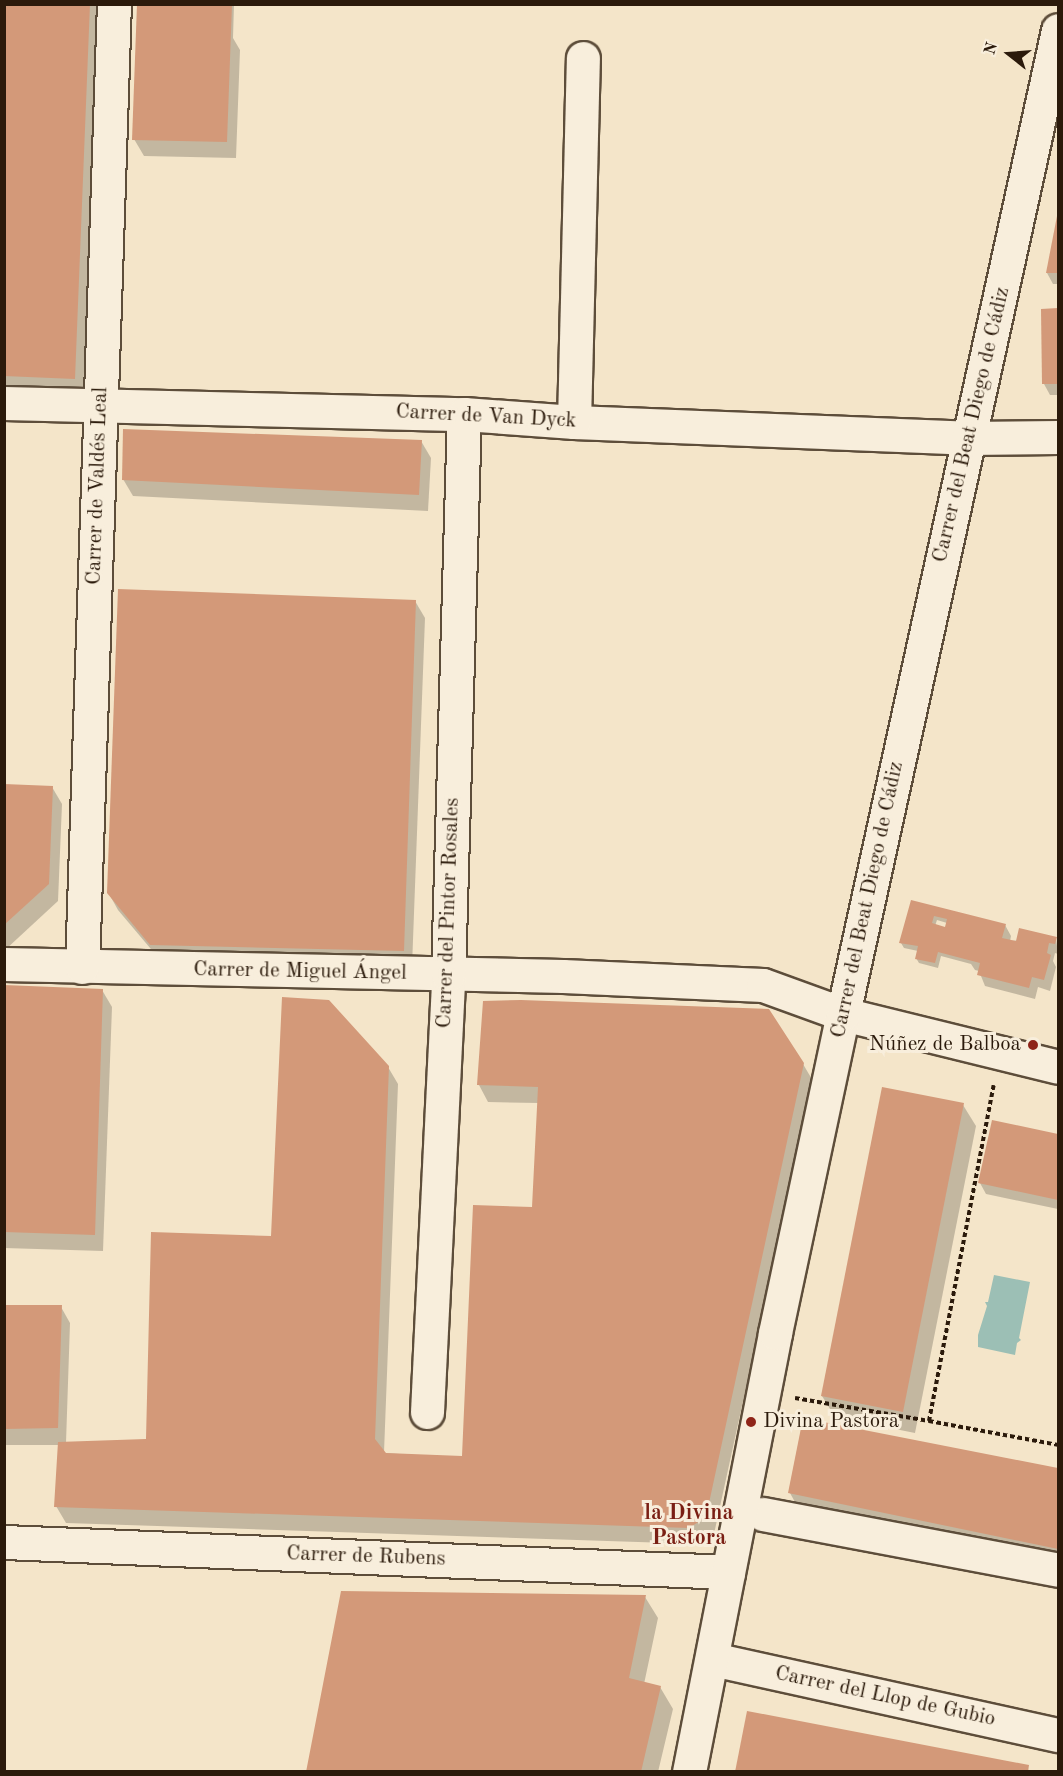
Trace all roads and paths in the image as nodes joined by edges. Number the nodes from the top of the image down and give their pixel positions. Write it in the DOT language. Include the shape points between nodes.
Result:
graph roads {
  1 [pos="114,4"];
  2 [pos="1059,30"];
  3 [pos="583,58"];
  4 [pos="4,403"];
  5 [pos="101,405"];
  6 [pos="464,414"];
  7 [pos="574,422"];
  8 [pos="1059,437"];
  9 [pos="968,438"];
  10 [pos="4,964"];
  11 [pos="82,967"];
  12 [pos="448,975"];
  13 [pos="843,1014"];
  14 [pos="1059,1067"];
  15 [pos="996,1078"];
  16 [pos="763,1392"];
  17 [pos="427,1412"];
  18 [pos="929,1421"];
  19 [pos="1059,1445"];
  20 [pos="763,1514"];
  21 [pos="4,1542"];
  22 [pos="1059,1570"];
  23 [pos="728,1572"];
  24 [pos="712,1659"];
  25 [pos="1059,1735"];
  26 [pos="689,1772"];
  1 -- 5 [label="street, Carrer de Valdés Leal"];
  2 -- 9 [label="street, Carrer del Beat Diego de Cádiz"];
  3 -- 7 [label="street"];
  4 -- 5 [label="street, Carrer de Van Dyck"];
  5 -- 6 [label="street, Carrer de Van Dyck"];
  5 -- 11 [label="street, Carrer de Valdés Leal"];
  6 -- 7 [label="street, Carrer de Van Dyck"];
  6 -- 12 [label="street, Carrer del Pintor Rosales"];
  7 -- 9 [label="street, Carrer de Van Dyck"];
  8 -- 9 [label="street, Carrer de Van Dyck"];
  9 -- 13 [label="street, Carrer del Beat Diego de Cádiz"];
  10 -- 11 [label="street, Carrer de Miguel Ángel"];
  11 -- 12 [label="street, Carrer de Miguel Ángel"];
  12 -- 13 [label="street, Carrer de Miguel Ángel" via="763,985"];
  12 -- 17 [label="street, Carrer del Pintor Rosales"];
  13 -- 14 [label="street, Carrer de Miguel Ángel"];
  13 -- 16 [label="street, Carrer del Beat Diego de Cádiz"];
  15 -- 18 [label="path"];
  16 -- 18 [label="path"];
  16 -- 23 [label="street, Carrer del Beat Diego de Cádiz"];
  18 -- 19 [label="path"];
  20 -- 22 [label="street"];
  21 -- 23 [label="street, Carrer de Rubens"];
  23 -- 24 [label="street, Carrer del Beat Diego de Cádiz"];
  24 -- 25 [label="street, Carrer del Llop de Gubio"];
  24 -- 26 [label="street, Carrer del Beat Diego de Cádiz"];
}
